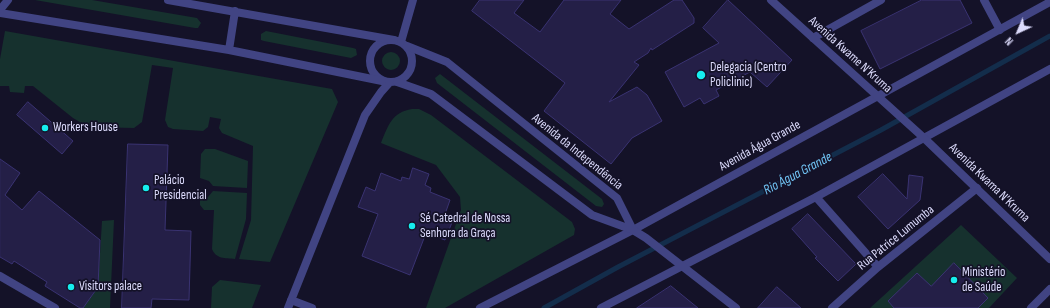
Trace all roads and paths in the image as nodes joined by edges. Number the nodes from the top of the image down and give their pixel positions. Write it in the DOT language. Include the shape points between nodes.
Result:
graph roads {
  1 [pos="8,0"];
  2 [pos="168,0"];
  3 [pos="413,0"];
  4 [pos="771,0"];
  5 [pos="881,0"];
  6 [pos="984,0"];
  7 [pos="1050,2"];
  8 [pos="0,10"];
  9 [pos="235,11"];
  10 [pos="0,13"];
  11 [pos="1000,30"];
  12 [pos="813,38"];
  13 [pos="400,42"];
  14 [pos="229,50"];
  15 [pos="1050,69"];
  16 [pos="389,82"];
  17 [pos="877,96"];
  18 [pos="911,126"];
  19 [pos="924,138"];
  20 [pos="977,188"];
  21 [pos="816,197"];
  22 [pos="633,230"];
  23 [pos="1050,259"];
  24 [pos="682,266"];
  25 [pos="878,267"];
  26 [pos="0,276"];
  27 [pos="1050,289"];
  28 [pos="290,304"];
  29 [pos="55,308"];
  30 [pos="312,308"];
  31 [pos="480,308"];
  32 [pos="601,308"];
  33 [pos="736,308"];
  34 [pos="832,308"];
  35 [pos="1031,308"];
  1 -- 8 [label="street"];
  2 -- 9 [label="street, Avenida da Independência"];
  3 -- 13 [label="street"];
  4 -- 12 [label="street, Avenida Kwame N’Kruma"];
  5 -- 12 [label="street"];
  6 -- 11 [label="street"];
  7 -- 11 [label="street, Avenida Água Grande"];
  9 -- 13 [label="street, Avenida da Independência"];
  9 -- 14 [label="street"];
  10 -- 14 [label="street"];
  11 -- 17 [label="street, Avenida Água Grande"];
  12 -- 17 [label="street, Avenida Kwame N’Kruma"];
  13 -- 16 [label="street" via="411,52 412,67 404,79"];
  13 -- 16 [label="street" via="379,43 371,55 372,70"];
  13 -- 22 [label="street, Avenida da Independência" via="447,62 617,198"];
  14 -- 16 [label="street"];
  15 -- 19 [label="street"];
  16 -- 22 [label="street" via="431,94 592,215"];
  16 -- 28 [label="street" via="365,115"];
  17 -- 18 [label="street, Avenida Kwame N’Kruma"];
  17 -- 22 [label="street, Avenida Água Grande"];
  18 -- 19 [label="street, Avenida Kwama N’Kruma"];
  19 -- 20 [label="street, Avenida Kwama N’Kruma"];
  19 -- 21 [label="street"];
  20 -- 23 [label="street, Avenida Kwama N’Kruma"];
  20 -- 25 [label="street, Rua Patrice Lumumba"];
  21 -- 24 [label="street"];
  21 -- 25 [label="street"];
  22 -- 24 [label="street"];
  22 -- 31 [label="street, Avenida Água Grande"];
  24 -- 32 [label="street"];
  24 -- 33 [label="street"];
  25 -- 34 [label="street, Rua Patrice Lumumba"];
  26 -- 29 [label="street"];
  27 -- 35 [label="street"];
  28 -- 30 [label="street"];
}
